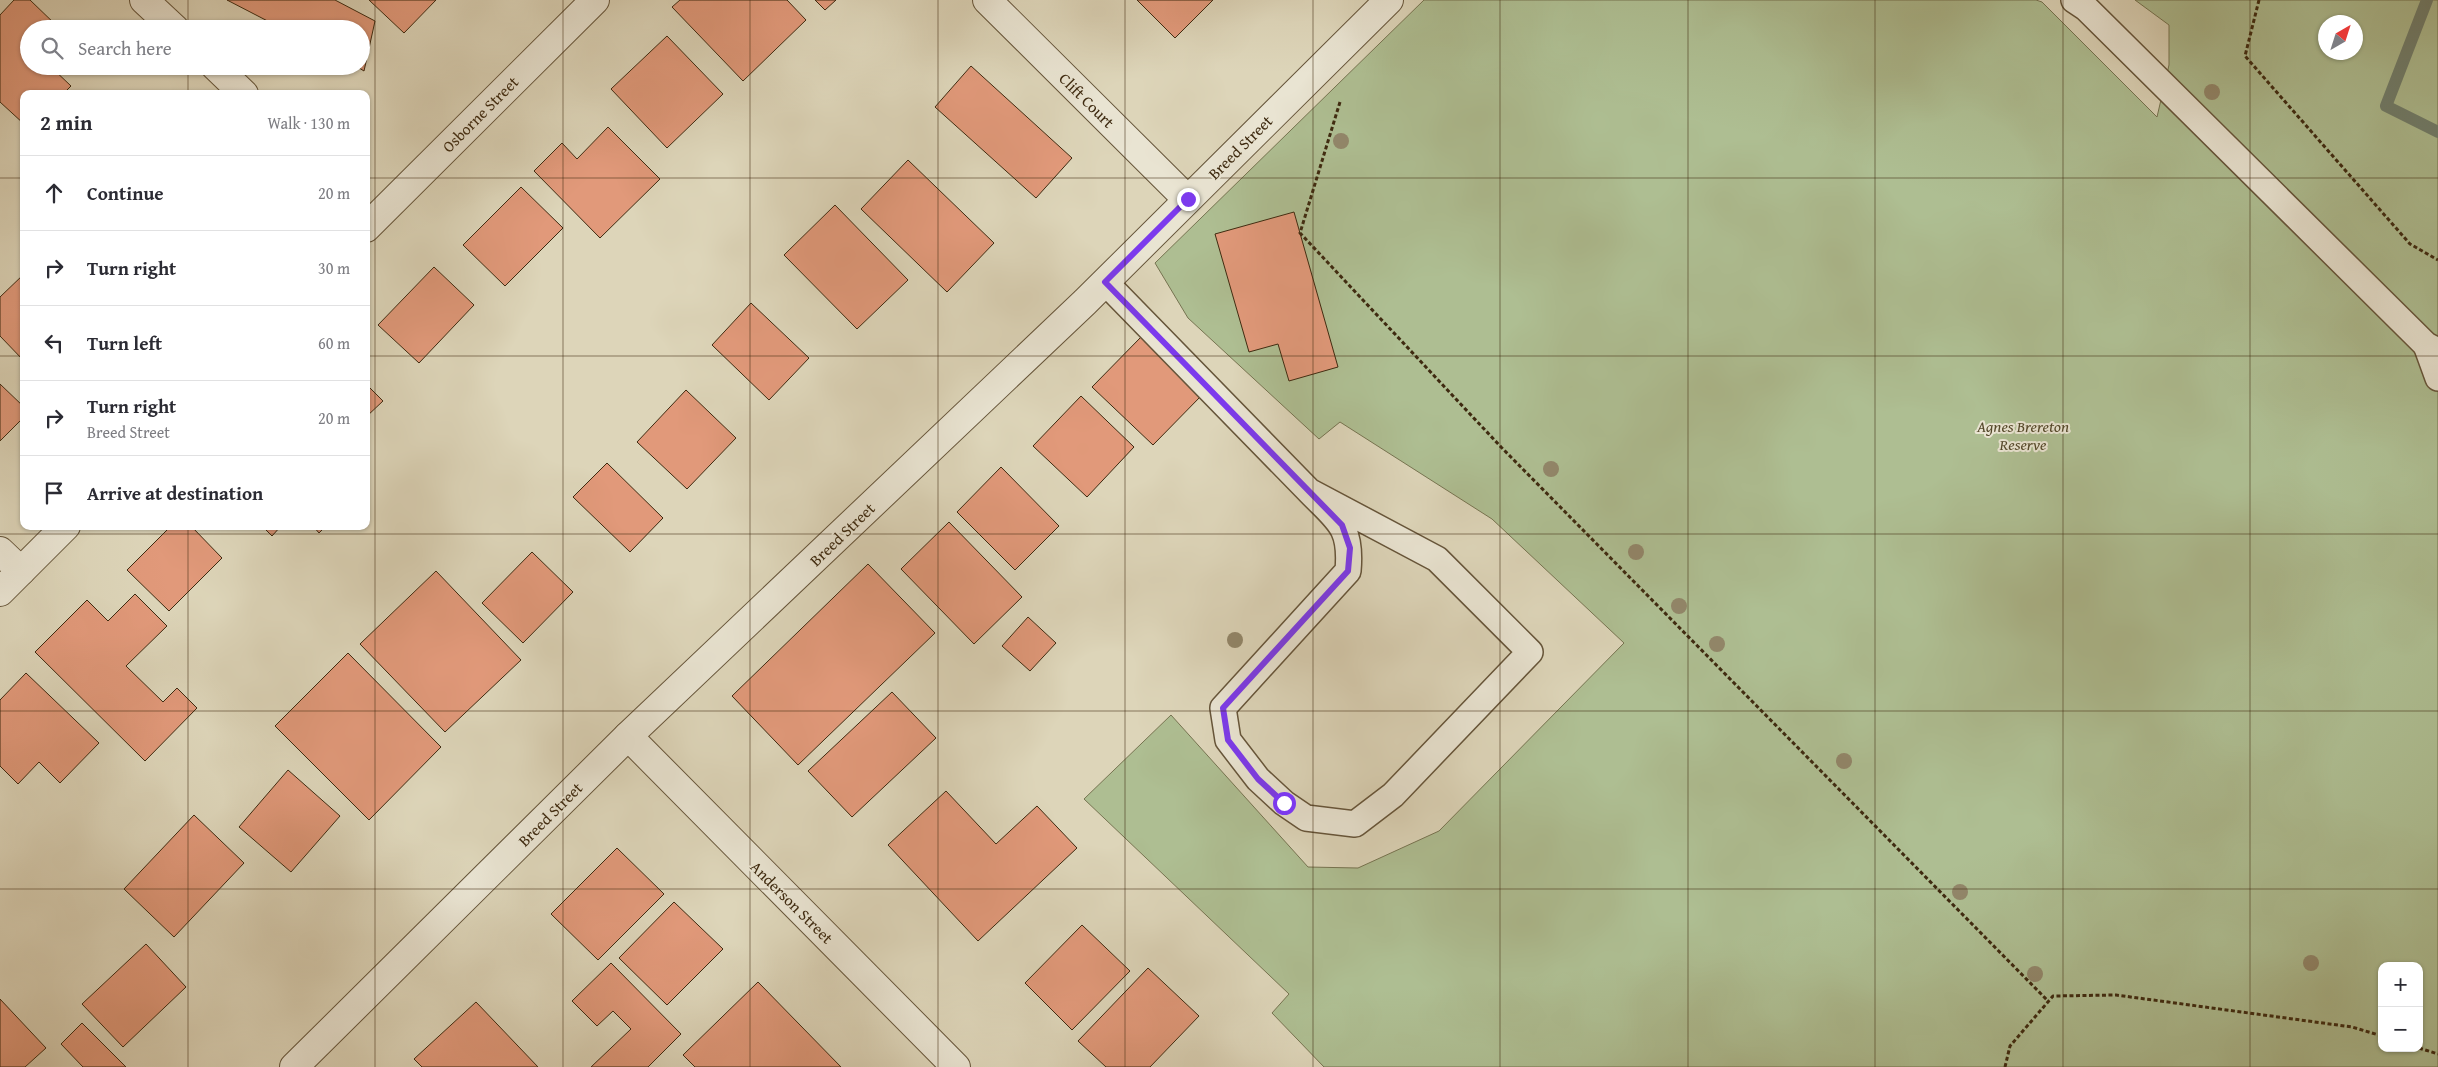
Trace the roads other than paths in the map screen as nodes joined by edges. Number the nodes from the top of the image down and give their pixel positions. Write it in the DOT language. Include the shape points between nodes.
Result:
graph roads {
  1 [pos="144,0"];
  2 [pos="595,0"];
  3 [pos="986,0"];
  4 [pos="1388,0"];
  5 [pos="2074,0"];
  6 [pos="165,20"];
  7 [pos="224,75"];
  8 [pos="240,90"];
  9 [pos="1188,199"];
  10 [pos="370,218"];
  11 [pos="1105,282"];
  12 [pos="2432,348"];
  13 [pos="2438,378"];
  14 [pos="1309,491"];
  15 [pos="62,530"];
  16 [pos="0,552"];
  17 [pos="21,571"];
  18 [pos="0,592"];
  19 [pos="628,736"];
  20 [pos="294,1067"];
  21 [pos="956,1067"];
  1 -- 6 [label="street"];
  2 -- 10 [label="street, Osborne Street"];
  3 -- 9 [label="street, Clift Court"];
  4 -- 9 [label="street, Breed Street"];
  5 -- 12 [label="lane" via="2086,8"];
  7 -- 8 [label="street"];
  9 -- 11 [label="street, Breed Street"];
  11 -- 14 [label="lane"];
  11 -- 19 [label="street, Breed Street"];
  12 -- 13 [label="lane"];
  14 -- 14 [label="lane" via="1437,559 1530,652 1393,796 1355,824 1306,818 1284,803 1258,779 1228,740 1223,708 1348,571 1350,548 1342,525"];
  15 -- 17 [label="street"];
  16 -- 17 [label="street"];
  17 -- 18 [label="street"];
  19 -- 20 [label="street, Breed Street"];
  19 -- 21 [label="street, Anderson Street"];
}
